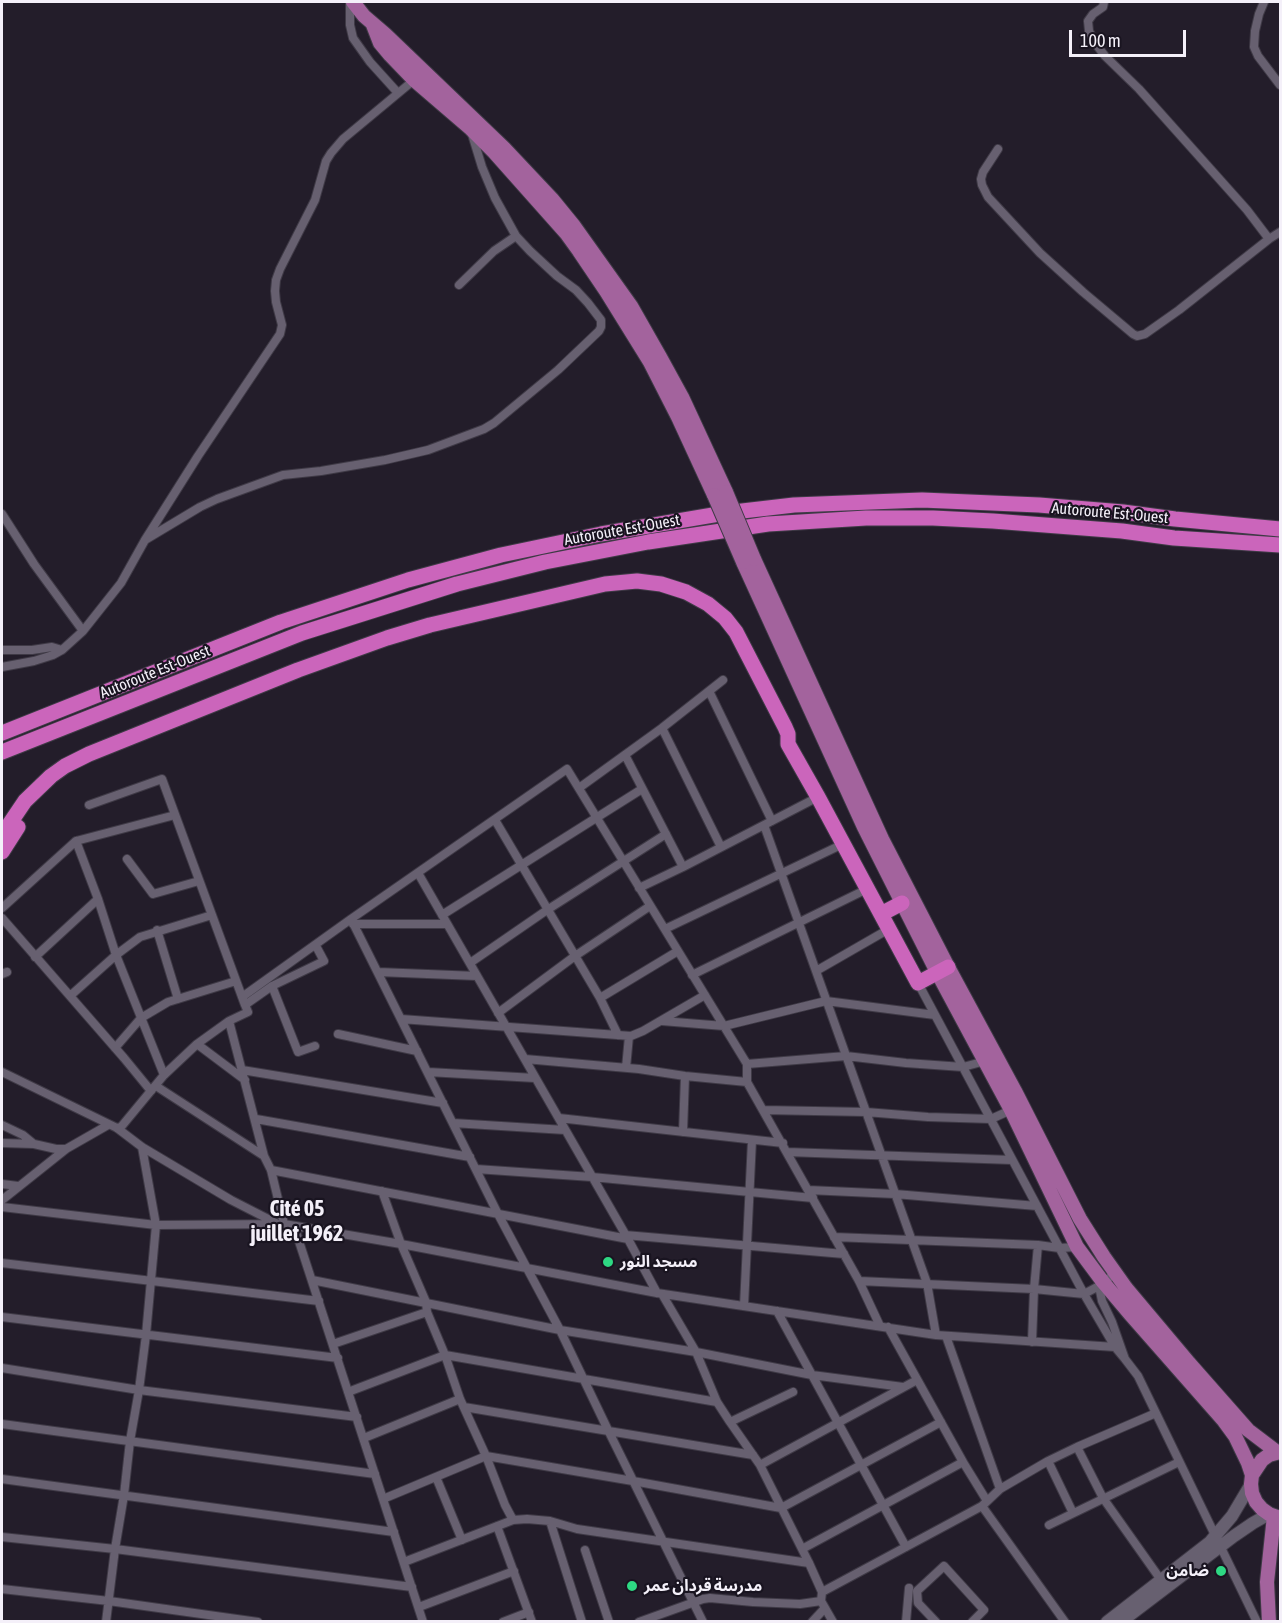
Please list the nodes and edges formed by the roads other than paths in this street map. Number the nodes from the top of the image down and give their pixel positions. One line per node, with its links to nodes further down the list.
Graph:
1 (352, 2): 4 (main road); 7 (street)
2 (1104, 2): 12 (street)
3 (1264, 2): 6 (street)
4 (372, 23): 5 (main road); 14 (main road)
5 (414, 80): 7 (street); 8 (main road)
6 (1281, 85)
7 (399, 93): 17 (street)
8 (471, 129): 11 (street); 14 (main road)
9 (998, 149): 12 (street)
10 (1281, 232): 12 (street)
11 (516, 236): 13 (street); 17 (street)
12 (1269, 239)
13 (459, 285)
14 (720, 493): 19 (main road, bridge)
15 (2, 514): 20 (street)
16 (1281, 529): 27 (highway, Autoroute Est-Ouest)
17 (145, 540): 20 (street)
18 (1281, 545): 29 (highway, Autoroute Est-Ouest)
19 (748, 560): 55 (main road); 75 (main road)
20 (83, 632): 22 (street)
21 (2, 650): 22 (street)
22 (63, 650): 23 (street)
23 (2, 666)
24 (723, 680): 25 (street)
25 (709, 691): 26 (street); 38 (street)
26 (662, 728): 30 (street); 43 (street)
27 (2, 733)
28 (792, 750): 33 (highway); 40 (highway); 44 (highway)
29 (2, 752)
30 (625, 755): 31 (street); 32 (street)
31 (579, 788): 36 (street); 37 (street)
32 (642, 789): 36 (street); 39 (street)
33 (818, 797): 38 (street); 42 (highway)
34 (89, 805): 35 (street)
35 (175, 815): 41 (street); 51 (street)
36 (596, 817): 46 (street); 47 (street)
37 (495, 820): 47 (street); 49 (street)
38 (768, 823): 43 (street); 50 (street)
39 (666, 834): 46 (street); 48 (street)
40 (2, 835)
41 (76, 841): 54 (street); 57 (street)
42 (843, 844): 50 (street); 53 (highway)
43 (721, 847): 48 (street)
44 (2, 852)
45 (126, 859): 51 (street)
46 (623, 861): 52 (street); 58 (street)
47 (521, 864): 58 (street); 61 (street)
48 (683, 867): 52 (street)
49 (418, 873): 61 (street); 63 (street)
50 (782, 874): 65 (street); 67 (street)
51 (199, 881): 60 (street)
52 (639, 888): 56 (street)
53 (867, 889): 59 (highway); 65 (street)
54 (98, 899): 71 (street); 73 (street)
55 (902, 903): 59 (highway); 75 (main road)
56 (650, 906): 67 (street); 72 (street)
57 (2, 908)
58 (547, 910): 72 (street); 74 (street)
59 (881, 914): 66 (highway)
60 (212, 915): 68 (street); 80 (street)
61 (442, 915): 64 (street)
62 (2, 918): 73 (street)
63 (352, 921): 64 (street); 69 (street); 77 (street)
64 (447, 924): 74 (street)
65 (799, 924): 76 (street); 78 (street)
66 (889, 928): 76 (street); 81 (highway)
67 (665, 929): 70 (street)
68 (158, 930): 71 (street); 86 (street)
69 (316, 946): 82 (street); 87 (street)
70 (678, 951): 78 (street); 85 (street)
71 (116, 955): 84 (street); 91 (street)
72 (575, 956): 85 (street); 89 (street)
73 (35, 957): 84 (street)
74 (470, 963): 79 (street)
75 (943, 969): 81 (highway); 106 (main road)
76 (816, 971): 88 (street)
77 (378, 972): 79 (street); 92 (street)
78 (693, 975): 83 (street)
79 (477, 976): 89 (street)
80 (236, 981): 86 (street); 87 (street)
81 (918, 983): 90 (street)
82 (272, 986): 87 (street); 101 (street)
83 (705, 995): 94 (street); 95 (street)
84 (70, 996): 102 (street)
85 (600, 998): 98 (street)
86 (178, 999): 91 (street)
87 (244, 1001): 93 (street)
88 (826, 1001): 90 (street); 95 (street); 104 (street)
89 (498, 1013): 96 (street)
90 (935, 1015): 108 (street)
91 (141, 1018): 102 (street); 113 (street)
92 (401, 1019): 96 (street); 103 (street)
93 (229, 1021): 100 (street); 110 (street)
94 (661, 1021): 95 (street); 99 (street)
95 (724, 1026): 107 (street)
96 (506, 1027): 98 (street); 105 (street)
97 (338, 1034): 103 (street)
98 (618, 1035): 99 (street)
99 (629, 1036): 109 (street)
100 (197, 1044): 113 (street); 116 (street)
101 (315, 1046)
102 (115, 1048): 118 (street)
103 (417, 1051): 112 (street)
104 (846, 1056): 107 (street); 108 (street); 122 (street)
105 (525, 1059): 109 (street); 115 (street)
106 (992, 1060): 108 (street); 121 (main road); 129 (main road)
107 (747, 1064): 117 (street)
108 (963, 1067): 125 (street)
109 (626, 1068): 114 (street)
110 (242, 1070): 116 (street); 119 (street)
111 (2, 1072): 128 (street)
112 (428, 1072): 115 (street); 119 (street)
113 (164, 1076): 118 (street)
114 (685, 1076): 117 (street); 132 (street)
115 (536, 1078): 123 (street)
116 (244, 1080): 124 (street)
117 (747, 1082): 120 (street)
118 (154, 1088): 130 (street); 139 (street)
119 (443, 1103): 126 (street)
120 (763, 1110): 122 (street); 137 (street)
121 (1011, 1110): 125 (street); 129 (main road)
122 (866, 1112): 125 (street); 140 (street)
123 (559, 1118): 131 (street); 132 (street)
124 (256, 1119): 139 (street); 141 (street)
125 (991, 1119): 142 (street)
126 (453, 1123): 131 (street); 141 (street)
127 (2, 1125): 135 (street)
128 (108, 1125): 130 (street); 138 (street)
129 (1026, 1127): 165 (main road); 170 (main road)
130 (117, 1128): 136 (street)
131 (565, 1130): 145 (street)
132 (683, 1132): 133 (street)
133 (753, 1140): 137 (street); 149 (street)
134 (2, 1143): 135 (street)
135 (34, 1144): 138 (street)
136 (142, 1147): 156 (street); 157 (street)
137 (785, 1148): 140 (street); 150 (street)
138 (66, 1149): 147 (street)
139 (264, 1156): 144 (street)
140 (882, 1156): 142 (street); 151 (street)
141 (470, 1157): 143 (street)
142 (1012, 1160): 153 (street)
143 (476, 1169): 145 (street); 155 (street)
144 (271, 1170): 148 (street); 156 (street)
145 (592, 1177): 149 (street); 159 (street)
146 (2, 1184): 147 (street)
147 (18, 1186): 152 (street)
148 (381, 1191): 155 (street); 162 (street)
149 (749, 1192): 150 (street); 164 (street)
150 (811, 1194): 151 (street); 160 (street)
151 (895, 1194): 153 (street); 161 (street)
152 (2, 1200)
153 (1037, 1206): 166 (street)
154 (2, 1208): 157 (street)
155 (498, 1214): 159 (street); 169 (street)
156 (280, 1224): 157 (street); 158 (street)
157 (156, 1225): 172 (street)
158 (294, 1226): 162 (street); 171 (street)
159 (626, 1237): 164 (street); 177 (street)
160 (834, 1237): 161 (street); 167 (street)
161 (912, 1239): 163 (street); 174 (street)
162 (401, 1244): 169 (street); 181 (street)
163 (1038, 1245): 166 (street); 176 (street)
164 (746, 1246): 167 (street); 180 (street)
165 (1077, 1247): 166 (street); 175 (main road)
166 (1059, 1248): 178 (street)
167 (844, 1254): 173 (street)
168 (2, 1263): 172 (street)
169 (526, 1269): 177 (street); 185 (street)
170 (1115, 1273): 175 (street); 216 (main road)
171 (312, 1280): 179 (street); 181 (street)
172 (150, 1281): 179 (street); 186 (street)
173 (859, 1281): 174 (street); 184 (street)
174 (927, 1283): 176 (street); 187 (street)
175 (1101, 1284): 178 (street); 195 (street); 227 (main road)
176 (1034, 1289): 178 (street); 189 (street)
177 (660, 1293): 180 (street); 192 (street)
178 (1084, 1294): 191 (street)
179 (319, 1301): 190 (street)
180 (744, 1306): 182 (street)
181 (427, 1307): 185 (street); 190 (street); 193 (street)
182 (777, 1311): 184 (street); 197 (street)
183 (2, 1317): 186 (street)
184 (884, 1327): 187 (street); 199 (street)
185 (560, 1330): 192 (street); 198 (street)
186 (147, 1335): 194 (street); 201 (street)
187 (936, 1335): 188 (street)
188 (946, 1336): 189 (street); 229 (street)
189 (1032, 1342): 191 (street)
190 (333, 1344): 194 (street)
191 (1114, 1347): 195 (street)
192 (696, 1352): 197 (street); 204 (street)
193 (445, 1355): 198 (street); 202 (street); 205 (street)
194 (338, 1358): 202 (street)
195 (1125, 1359): 206 (street)
196 (2, 1368): 201 (street)
197 (812, 1375): 200 (street); 209 (street)
198 (583, 1378): 204 (street); 212 (street)
199 (917, 1380): 200 (street); 210 (street)
200 (903, 1387): 209 (street)
201 (139, 1390): 207 (street); 214 (street)
202 (348, 1392): 207 (street)
203 (793, 1392): 208 (street)
204 (717, 1402): 208 (street)
205 (462, 1403): 212 (street); 213 (street); 218 (street)
206 (1156, 1413): 215 (street); 221 (street)
207 (357, 1417): 213 (street)
208 (730, 1422): 217 (street)
209 (838, 1422): 222 (street); 223 (street)
210 (940, 1422): 220 (street); 223 (street)
211 (2, 1424): 214 (street)
212 (608, 1430): 217 (street); 228 (street)
213 (364, 1438): 224 (street)
214 (130, 1441): 224 (street); 230 (street)
215 (1077, 1447): 219 (street); 231 (street)
216 (1279, 1452): 227 (main road)
217 (753, 1455): 222 (street)
218 (486, 1456): 225 (street); 228 (street); 238 (street)
219 (1048, 1461): 229 (street); 236 (street)
220 (963, 1462): 233 (street); 234 (street)
221 (1179, 1462): 231 (street); 246 (street)
222 (760, 1465): 235 (street)
223 (861, 1465): 234 (street); 235 (street)
224 (375, 1474): 232 (street)
225 (436, 1477): 232 (street); 244 (street)
226 (2, 1479): 230 (street)
227 (1252, 1479): 237 (main road); 246 (main road)
228 (633, 1481): 235 (street); 245 (street)
229 (1000, 1489): 233 (street)
230 (124, 1495): 242 (street); 248 (street)
231 (1103, 1498): 236 (street); 254 (street)
232 (383, 1499): 242 (street)
233 (984, 1503): 247 (street); 277 (street)
234 (883, 1505): 247 (street); 249 (street)
235 (781, 1508): 249 (street)
236 (1072, 1513): 240 (street)
237 (1275, 1516): 246 (main road); 281 (main road)
238 (513, 1520): 239 (street); 241 (street)
239 (550, 1521): 245 (street); 268 (street)
240 (1049, 1525)
241 (497, 1526): 244 (street); 253 (street)
242 (394, 1532): 251 (street)
243 (2, 1537): 248 (street)
244 (462, 1540): 251 (street)
245 (662, 1540): 252 (street); 260 (street)
246 (1218, 1541): 254 (main road); 279 (main road); 280 (street)
247 (906, 1547): 259 (street)
248 (115, 1549): 255 (street); 258 (street)
249 (802, 1549): 252 (street)
250 (585, 1550): 269 (street)
251 (404, 1562): 255 (street)
252 (809, 1563): 259 (street)
253 (514, 1571): 261 (street); 262 (street)
254 (1161, 1580): 278 (main road)
255 (412, 1587): 261 (street)
256 (909, 1587): 274 (street)
257 (2, 1589): 258 (street)
258 (109, 1601): 263 (street); 264 (street)
259 (823, 1601): 260 (street); 272 (street); 273 (street)
260 (694, 1603): 270 (street); 271 (street)
261 (419, 1607): 265 (street)
262 (529, 1612): 266 (street); 267 (street)
263 (106, 1622)
264 (258, 1622)
265 (423, 1622)
266 (502, 1622)
267 (532, 1622)
268 (582, 1622)
269 (609, 1622)
270 (639, 1622)
271 (703, 1622)
272 (812, 1622)
273 (833, 1622)
274 (906, 1622)
275 (936, 1622): 276 (street)
276 (972, 1622)
277 (1065, 1622)
278 (1107, 1622)
279 (1121, 1622)
280 (1257, 1622)
281 (1269, 1622)

